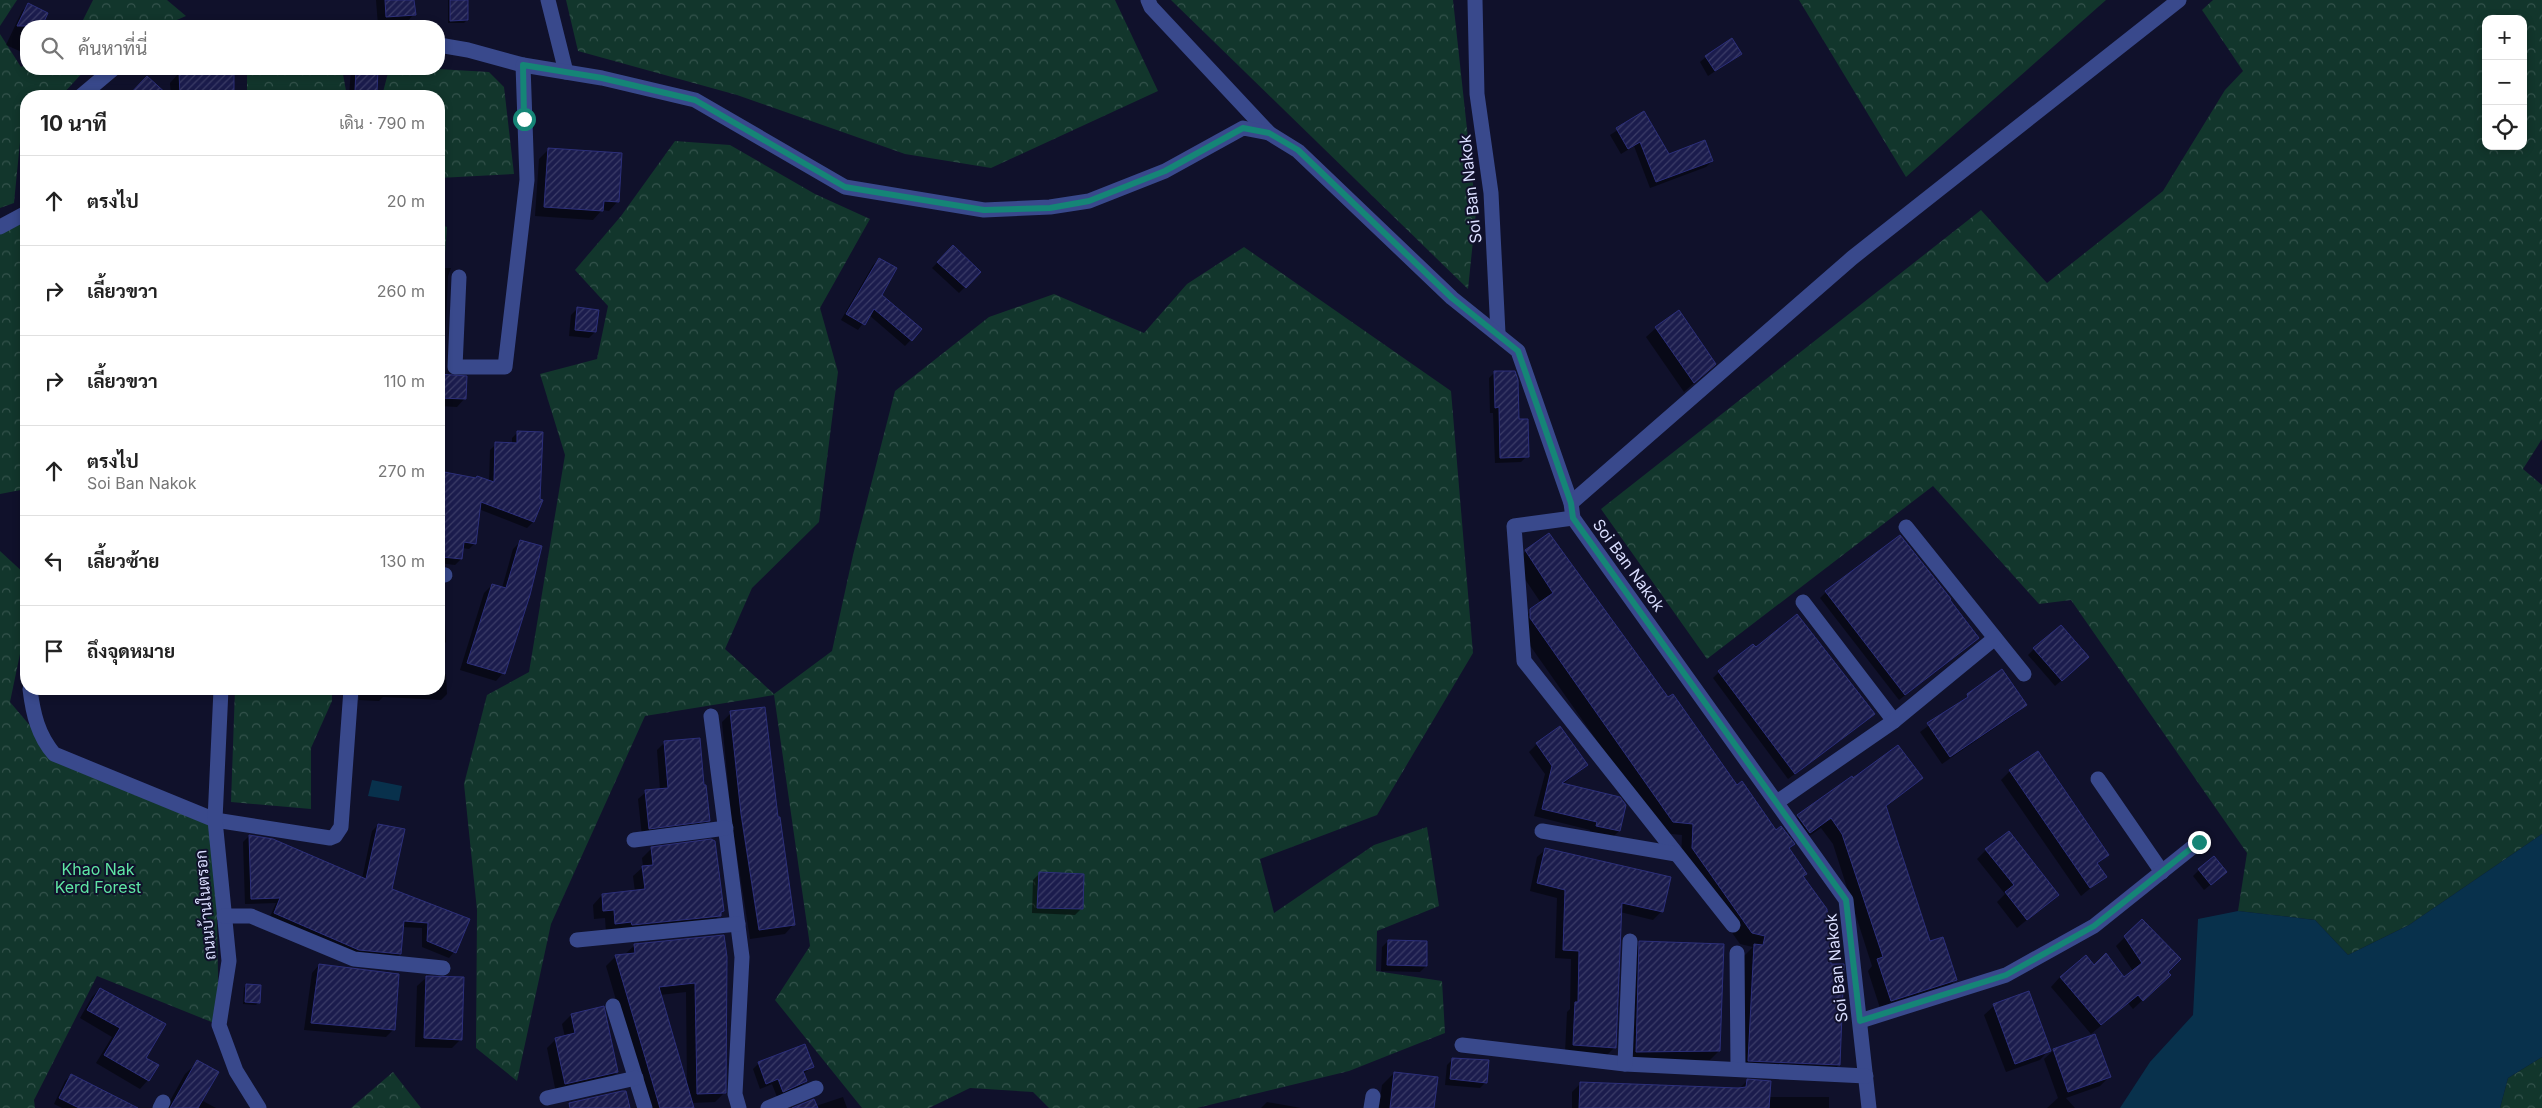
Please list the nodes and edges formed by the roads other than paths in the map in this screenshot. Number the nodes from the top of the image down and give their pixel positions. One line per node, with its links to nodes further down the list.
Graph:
1 (548, 0): 7 (street)
2 (1148, 0): 10 (street)
3 (1475, 0): 14 (street, Soi Ban Nakok)
4 (2179, 0): 15 (street)
5 (445, 46): 6 (street)
6 (523, 65): 7 (street); 13 (street)
7 (566, 72): 10 (street)
8 (106, 75): 9 (street)
9 (88, 90)
10 (1269, 133): 14 (street)
11 (20, 216): 12 (street)
12 (0, 227)
13 (459, 277)
14 (1498, 333): 15 (street, Soi Ban Nakok)
15 (1572, 510): 26 (street, Soi Ban Nakok); 32 (street)
16 (1906, 527): 18 (street)
17 (1803, 602): 24 (street)
18 (1995, 638): 19 (street); 24 (street)
19 (2024, 674)
20 (31, 695): 27 (street)
21 (221, 695): 27 (street, ถนนบ้านในตรอก)
22 (351, 695): 27 (street)
23 (711, 716): 28 (street)
24 (1894, 721): 26 (street)
25 (2098, 779): 33 (street)
26 (1777, 802): 42 (street, Soi Ban Nakok)
27 (215, 820): 34 (street, ถนนบ้านในตรอก)
28 (726, 828): 30 (street); 35 (street)
29 (1542, 831): 32 (street)
30 (634, 840)
31 (2199, 842): 33 (street)
32 (1676, 854): 36 (street)
33 (2162, 872): 42 (street)
34 (224, 916): 40 (street); 50 (street, ถนนบ้านในตรอก)
35 (738, 924): 37 (street); 52 (street)
36 (1733, 925)
37 (577, 940)
38 (1630, 941): 44 (street)
39 (1737, 953): 45 (street)
40 (443, 968)
41 (613, 1006): 47 (street)
42 (1860, 1021): 46 (street, Soi Ban Nakok)
43 (1462, 1045): 44 (street)
44 (1625, 1064): 45 (street)
45 (1738, 1069): 46 (street)
46 (1866, 1076): 54 (street, Soi Ban Nakok)
47 (636, 1078): 49 (street); 51 (street)
48 (816, 1088): 53 (street)
49 (547, 1098)
50 (259, 1108)
51 (645, 1108)
52 (738, 1108)
53 (768, 1108)
54 (1869, 1108)

